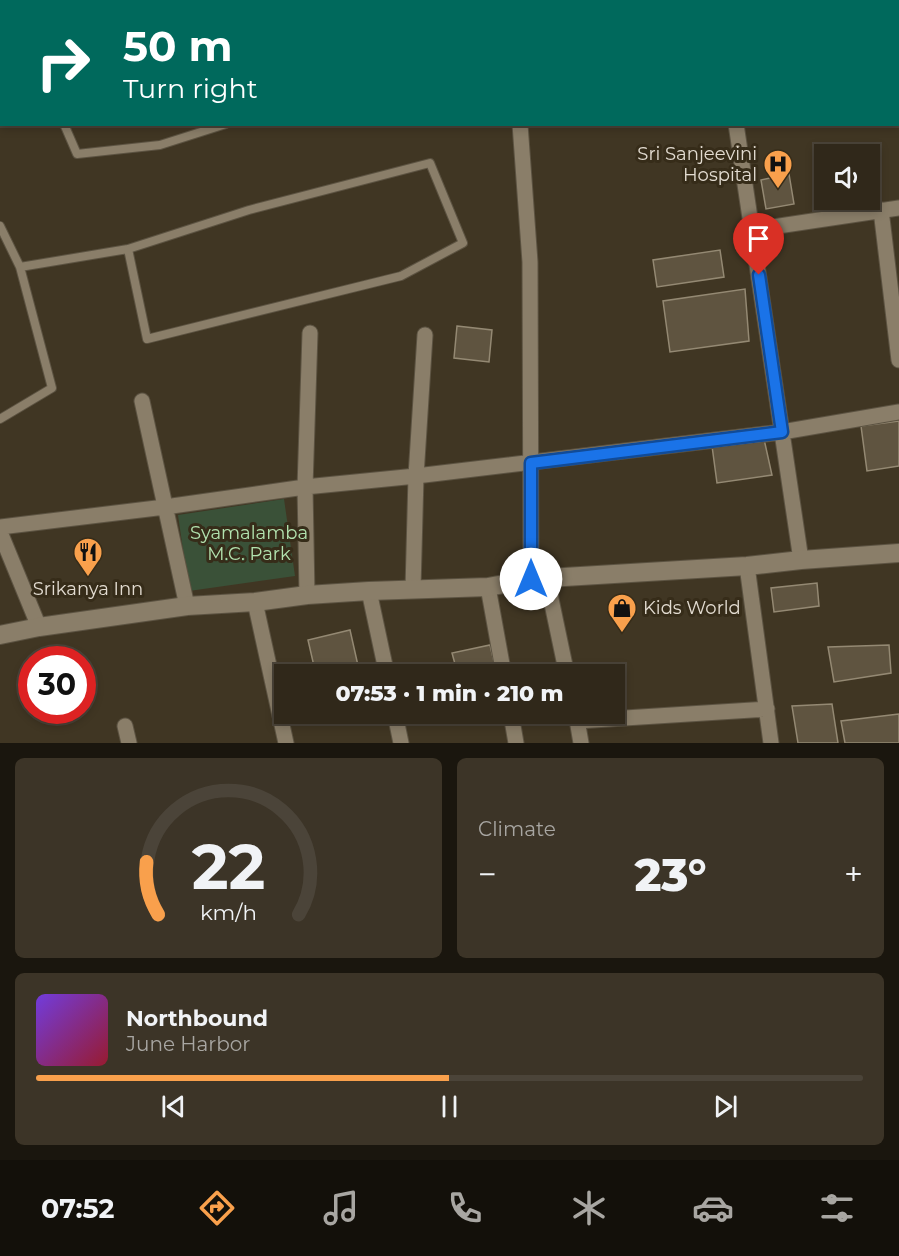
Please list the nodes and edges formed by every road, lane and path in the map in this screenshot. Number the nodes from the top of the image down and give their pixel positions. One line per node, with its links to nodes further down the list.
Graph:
1 (65, 126): 2 (lane)
2 (220, 126)
3 (520, 126): 18 (street)
4 (736, 126): 8 (street)
5 (899, 208): 6 (street)
6 (881, 210): 8 (street); 13 (street)
7 (0, 226): 10 (lane)
8 (752, 230): 17 (street)
9 (128, 249): 9 (lane); 10 (lane)
10 (20, 267): 16 (lane)
11 (310, 333): 20 (street)
12 (425, 335): 19 (street)
13 (899, 360)
14 (142, 400): 21 (street)
15 (899, 412): 17 (street)
16 (0, 419)
17 (782, 432): 18 (street); 25 (street)
18 (531, 463): 19 (street); 27 (street)
19 (416, 476): 20 (street); 29 (street)
20 (305, 487): 21 (street); 31 (street)
21 (165, 507): 22 (street); 33 (street)
22 (0, 527)
23 (0, 532): 34 (street)
24 (899, 553): 25 (street)
25 (801, 560): 26 (street)
26 (747, 567): 27 (street); 39 (street)
27 (540, 578): 28 (street); 38 (street)
28 (488, 587): 29 (street); 37 (street)
29 (413, 589): 30 (street)
30 (369, 591): 31 (street); 36 (street)
31 (307, 595): 32 (street)
32 (255, 602): 33 (street); 46 (street)
33 (187, 606): 34 (street)
34 (39, 627): 35 (street)
35 (0, 635)
36 (385, 664)
37 (502, 664)
38 (565, 664)
39 (767, 709): 40 (street); 50 (street)
40 (625, 715)
41 (397, 724): 47 (street)
42 (513, 724): 48 (street)
43 (577, 724): 49 (street)
44 (124, 726): 45 (street)
45 (129, 743)
46 (286, 743)
47 (400, 743)
48 (516, 743)
49 (581, 743)
50 (771, 743)

